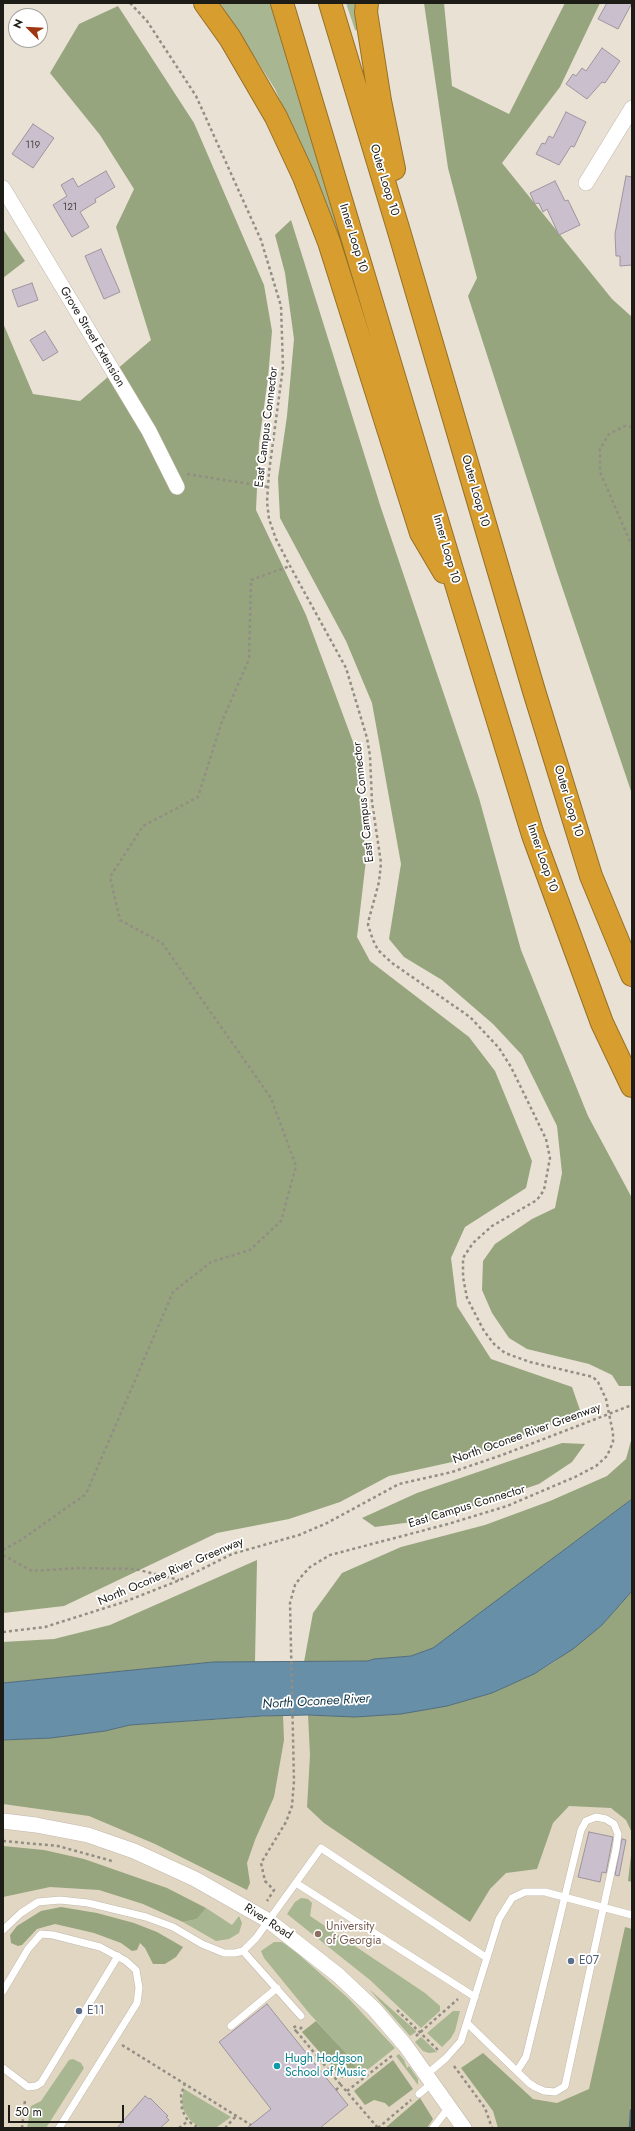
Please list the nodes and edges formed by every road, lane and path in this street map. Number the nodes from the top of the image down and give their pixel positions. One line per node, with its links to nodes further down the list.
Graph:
1 (130, 3): 13 (path, East Campus Connector)
2 (205, 3): 16 (highway)
3 (282, 3): 16 (highway, Inner Loop 10)
4 (330, 3): 9 (highway, Outer Loop 10)
5 (367, 3): 9 (highway)
6 (632, 108): 7 (street)
7 (586, 183)
8 (3, 188): 11 (street, Grove Street Extension)
9 (398, 228): 17 (highway, Outer Loop 10)
10 (632, 427): 14 (path)
11 (169, 471): 12 (street, Grove Street Extension); 13 (path)
12 (177, 487)
13 (268, 487): 15 (path, East Campus Connector)
14 (632, 546)
15 (290, 566): 20 (path, East Campus Connector); 21 (path)
16 (461, 600): 18 (highway, Inner Loop 10)
17 (632, 975)
18 (632, 1086)
19 (632, 1405): 20 (path, North Oconee River Greenway)
20 (610, 1413): 23 (path, North Oconee River Greenway); 30 (path, East Campus Connector)
21 (3, 1550)
22 (3, 1555): 23 (path)
23 (180, 1580): 24 (path, North Oconee River Greenway)
24 (3, 1632)
25 (3, 1821): 33 (street, River Road)
26 (3, 1841): 27 (path)
27 (119, 1863)
28 (296, 1883): 33 (lane); 37 (lane); 40 (lane)
29 (564, 1897): 31 (lane); 31 (lane); 37 (lane); 53 (lane)
30 (267, 1901)
31 (603, 1907): 32 (lane); 53 (lane)
32 (632, 1915)
33 (269, 1921): 35 (lane); 54 (street, River Road)
34 (3, 1930): 35 (lane)
35 (243, 1950): 38 (lane)
36 (118, 1956): 39 (lane); 52 (lane); 66 (lane)
37 (487, 1958): 40 (lane)
38 (277, 1988): 42 (lane); 45 (lane)
39 (3, 1991)
40 (475, 1997): 43 (lane)
41 (458, 1999): 48 (path)
42 (301, 2016)
43 (467, 2023): 53 (lane); 54 (lane)
44 (306, 2024): 47 (path)
45 (231, 2026)
46 (293, 2028): 47 (path)
47 (297, 2032): 56 (path)
48 (411, 2040)
49 (120, 2044): 55 (path)
50 (392, 2056): 58 (path)
51 (452, 2065): 73 (path)
52 (3, 2068)
53 (517, 2071)
54 (429, 2079): 59 (lane); 61 (street, River Road)
55 (185, 2083): 62 (path); 63 (path)
56 (341, 2085): 57 (path); 58 (path)
57 (336, 2090)
58 (347, 2091): 70 (path)
59 (419, 2094): 70 (path)
60 (25, 2100): 65 (path)
61 (450, 2106): 71 (lane); 72 (street, River Road)
62 (237, 2115): 64 (path); 69 (path)
63 (188, 2121): 67 (path); 68 (path)
64 (251, 2125)
65 (22, 2128)
66 (59, 2128)
67 (179, 2128)
68 (199, 2128)
69 (225, 2128)
70 (378, 2128)
71 (433, 2128)
72 (464, 2128)
73 (492, 2128)

